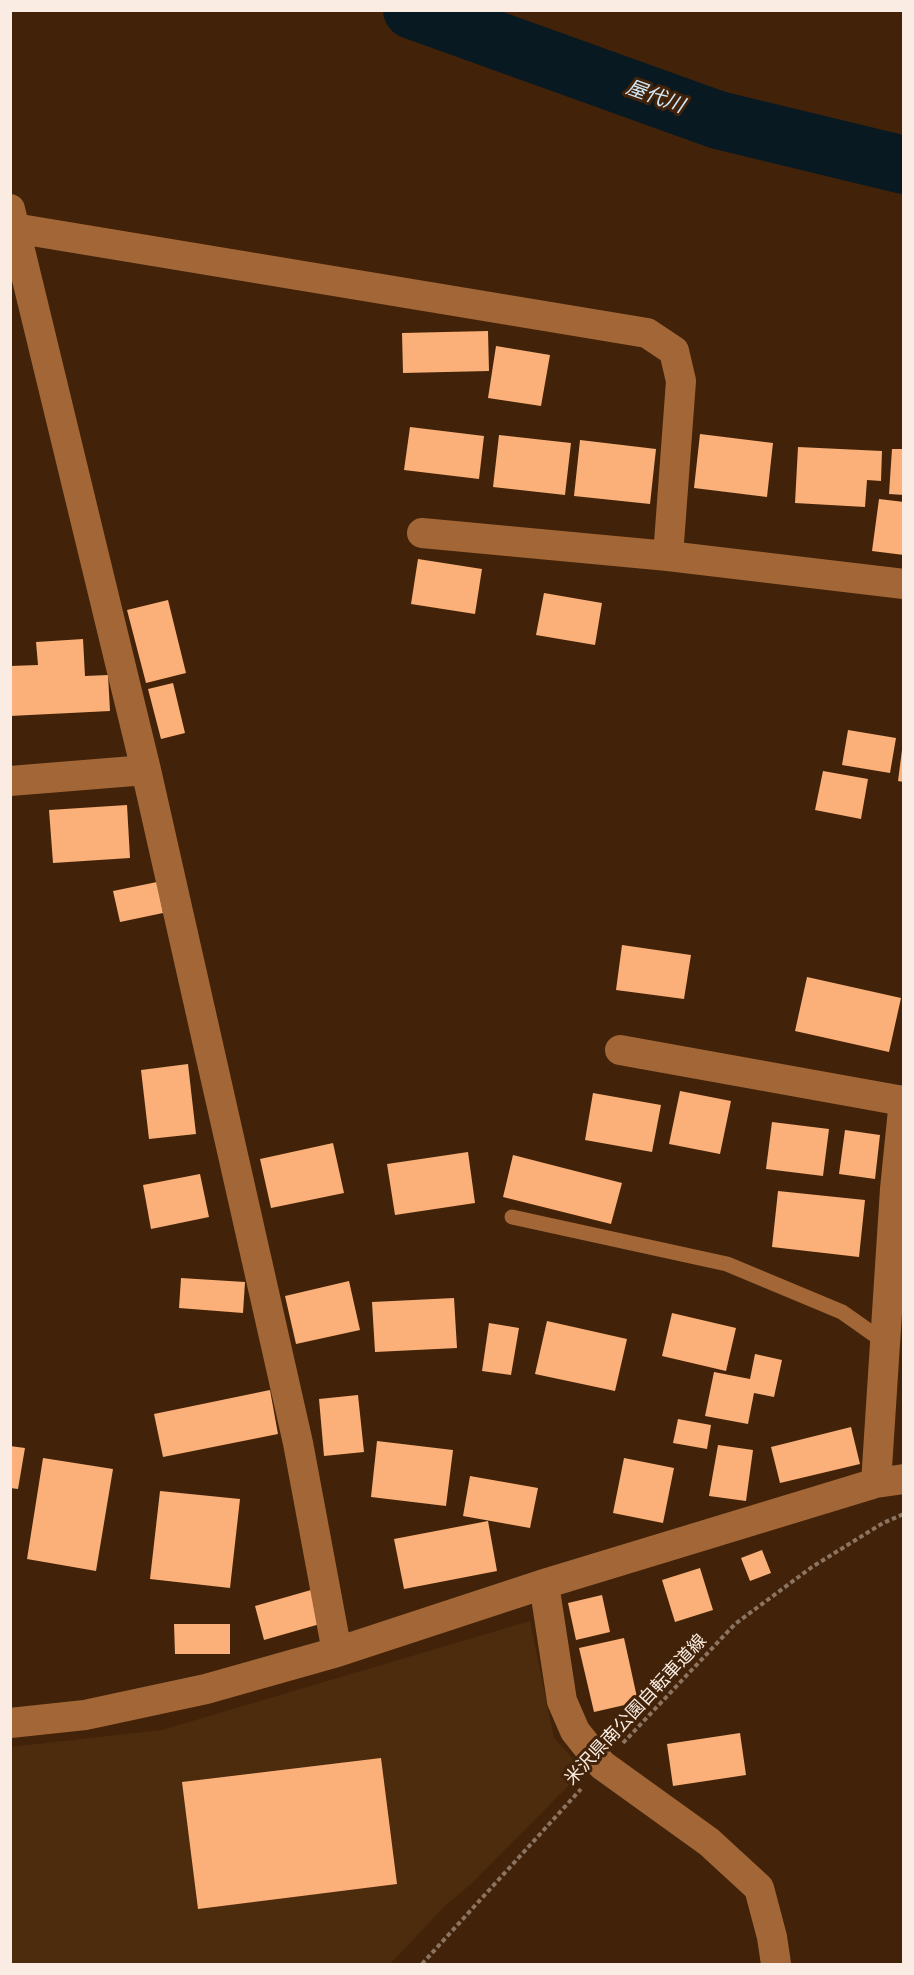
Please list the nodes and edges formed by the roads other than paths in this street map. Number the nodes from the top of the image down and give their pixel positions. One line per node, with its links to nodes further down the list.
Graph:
1 (12, 218): 3 (street); 5 (street)
2 (422, 533): 3 (street)
3 (668, 556): 4 (street)
4 (903, 584)
5 (146, 770): 6 (street); 13 (street)
6 (10, 782)
7 (620, 1050): 8 (street)
8 (903, 1100): 10 (street)
9 (512, 1217): 10 (lane)
10 (886, 1344): 11 (street)
11 (890, 1481): 12 (street)
12 (544, 1584): 13 (street); 15 (street)
13 (337, 1652): 14 (street)
14 (10, 1723)
15 (776, 1965)

